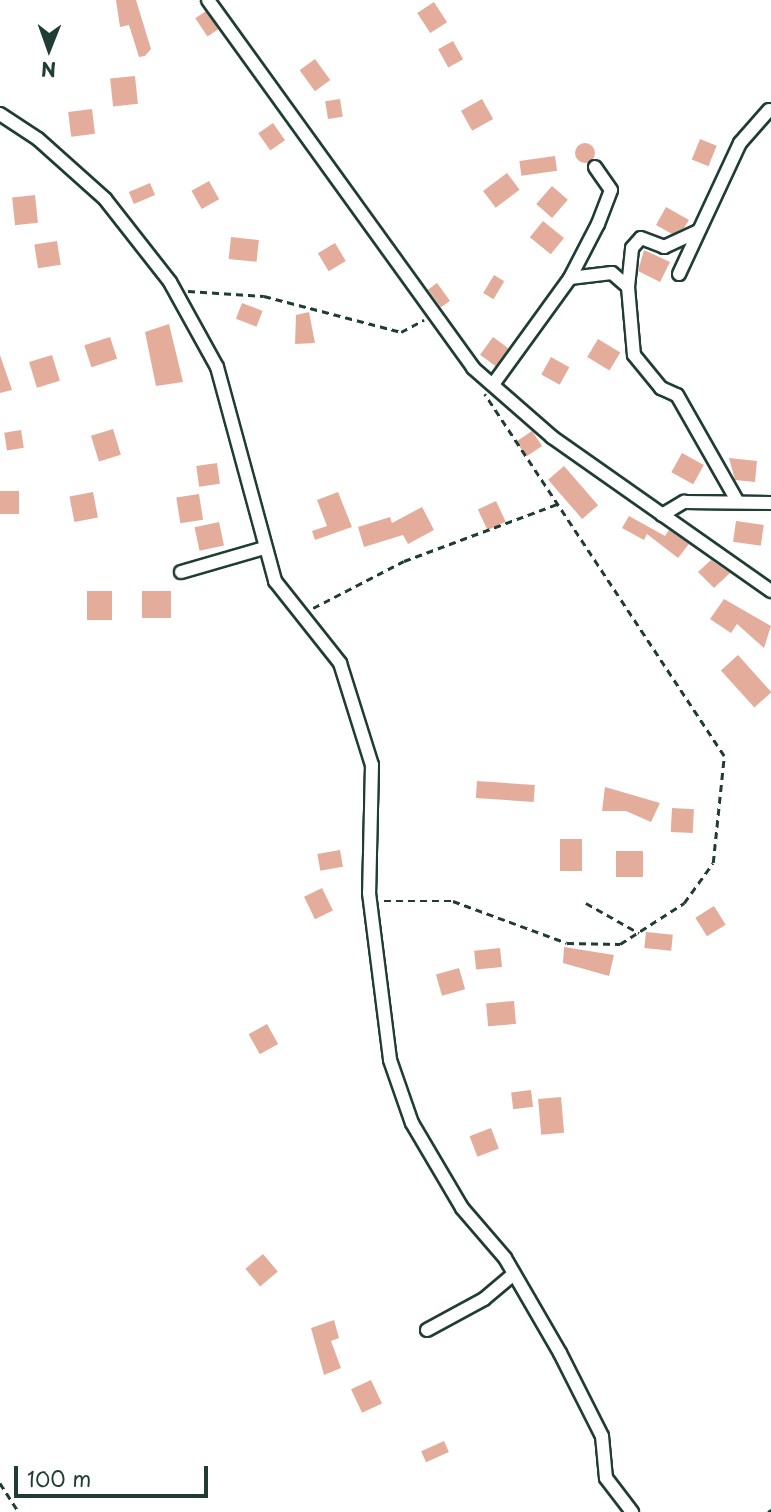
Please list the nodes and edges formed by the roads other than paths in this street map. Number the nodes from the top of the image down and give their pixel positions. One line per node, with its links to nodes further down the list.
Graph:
1 (208, 0): 9 (street)
2 (769, 110): 5 (street)
3 (0, 114): 13 (street)
4 (595, 167): 7 (street)
5 (699, 231): 6 (street); 8 (street)
6 (679, 274)
7 (570, 278): 8 (street); 9 (street)
8 (628, 287): 10 (street)
9 (495, 383): 12 (street)
10 (736, 499): 11 (street); 12 (street)
11 (771, 503)
12 (662, 515): 15 (street)
13 (264, 548): 14 (street); 16 (street)
14 (181, 572)
15 (771, 591)
16 (514, 1275): 17 (street); 18 (street)
17 (427, 1330)
18 (632, 1512)

